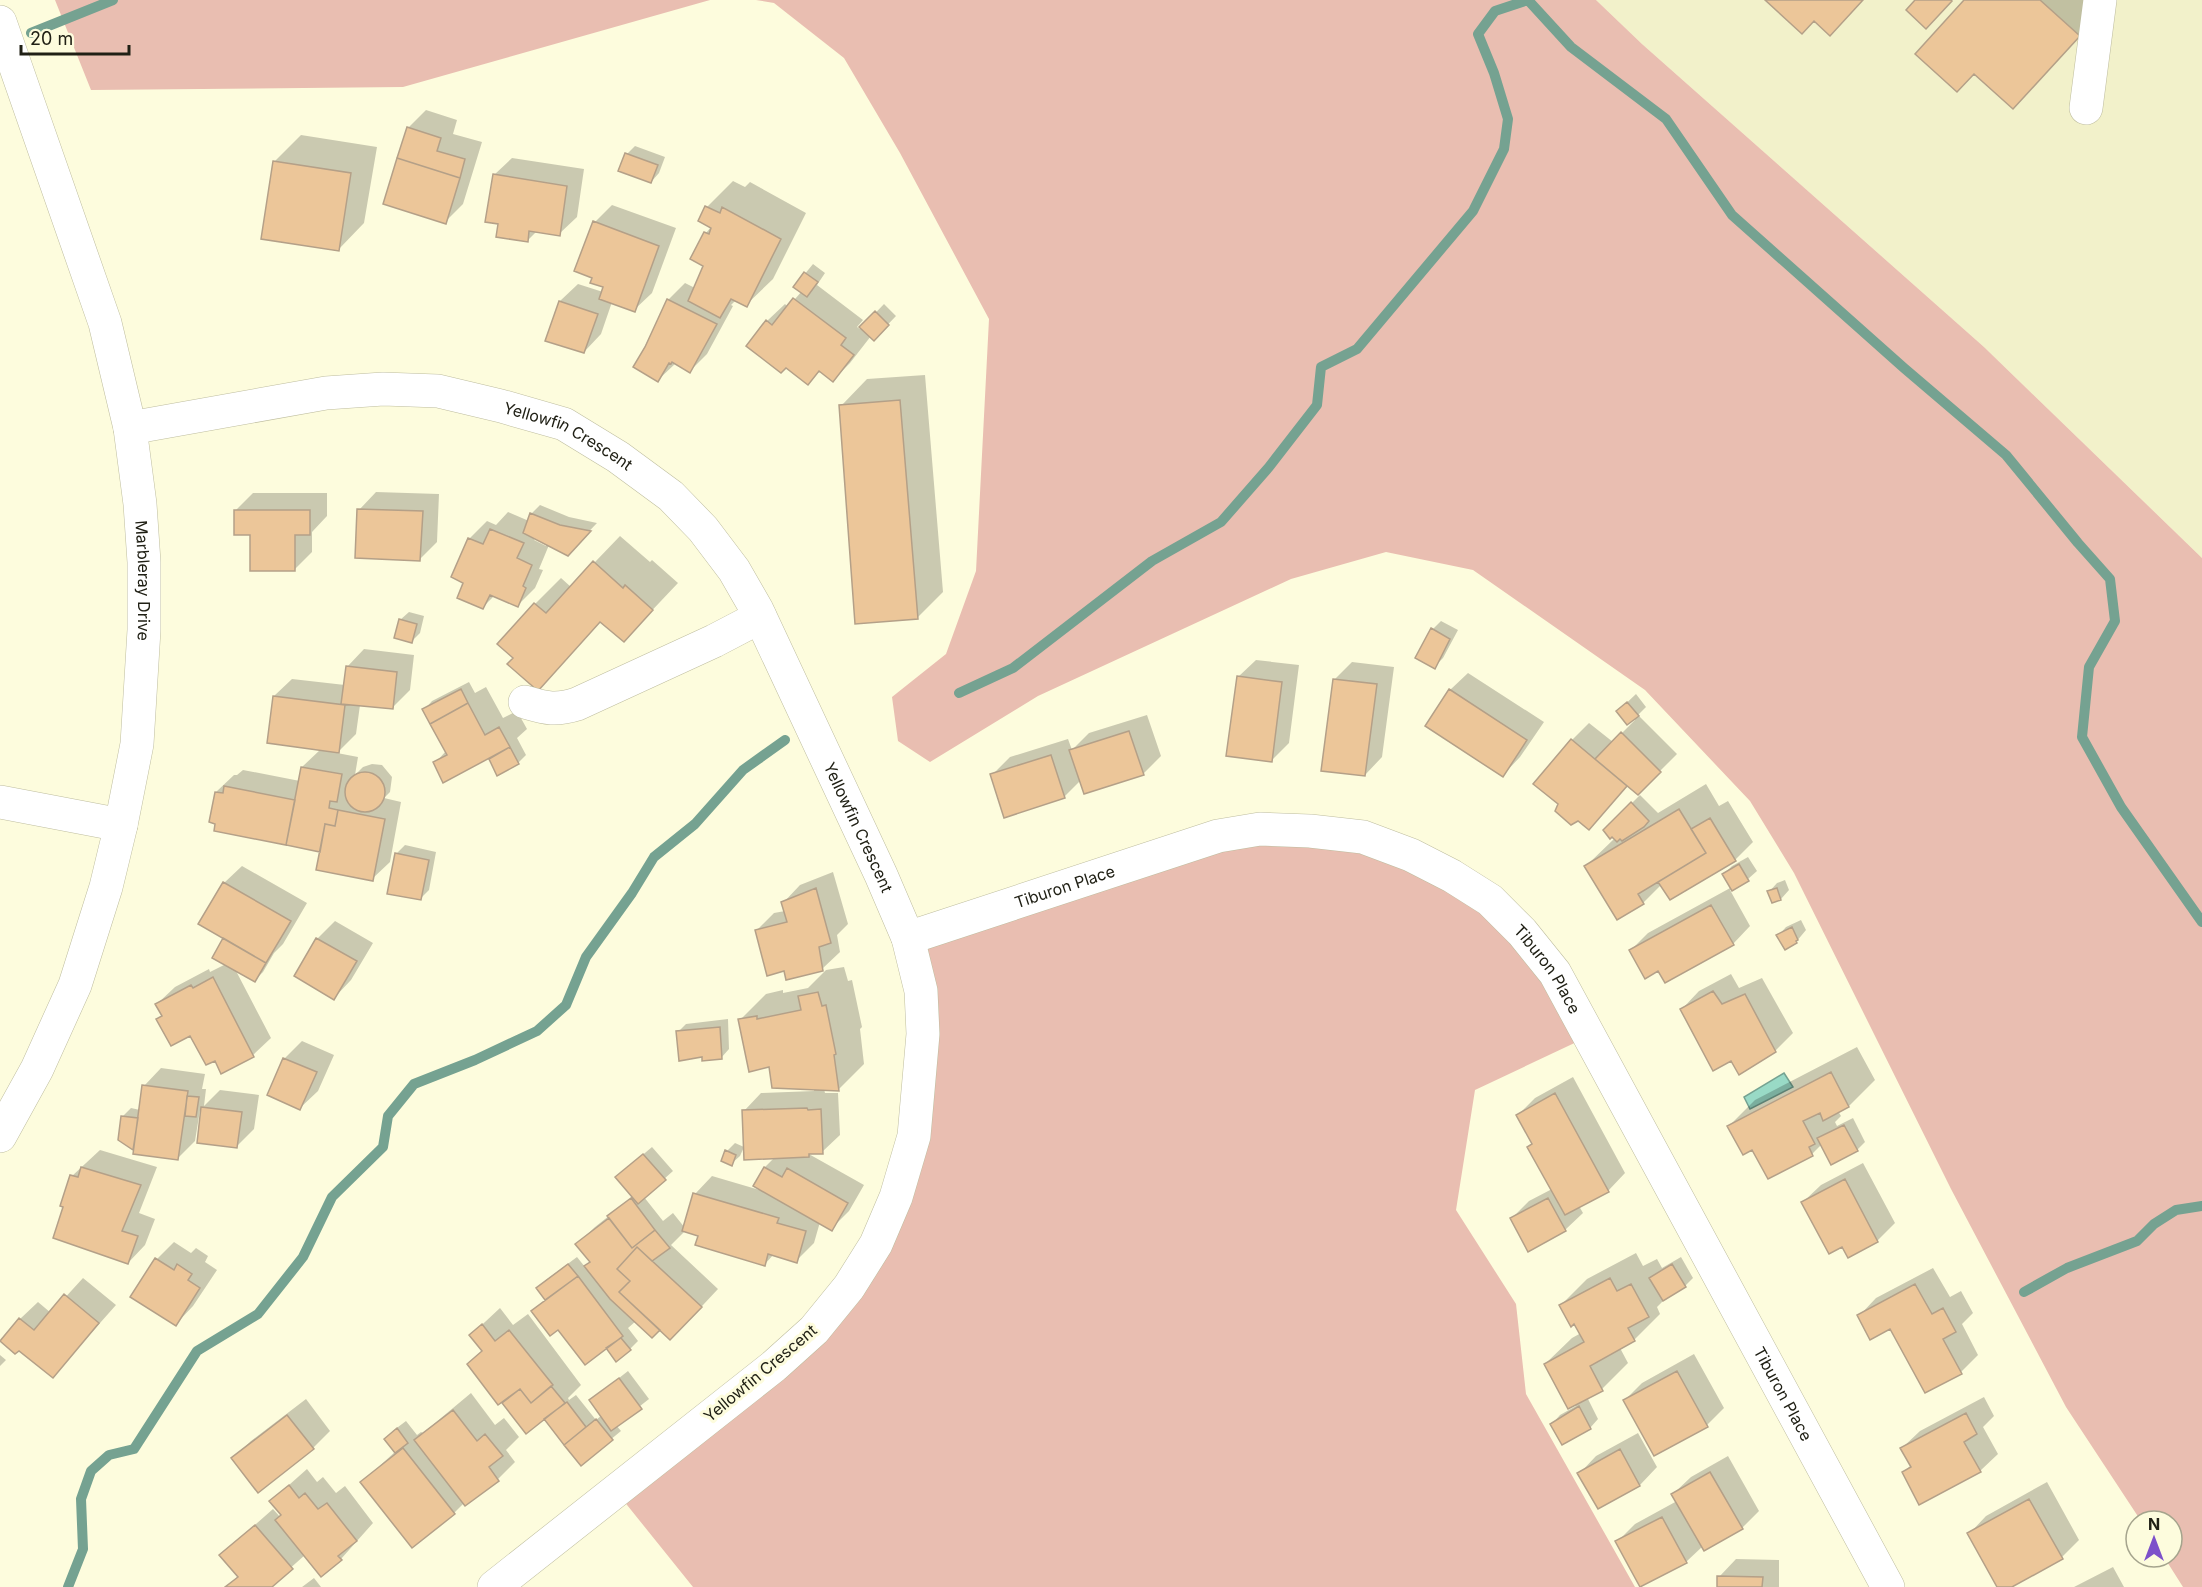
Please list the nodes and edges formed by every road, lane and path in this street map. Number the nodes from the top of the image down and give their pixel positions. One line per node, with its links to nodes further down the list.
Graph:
1 (2100, 0): 3 (street)
2 (0, 22): 4 (street, Marbleray Drive)
3 (2086, 108)
4 (130, 428): 5 (street, Yellowfin Crescent); 8 (street, Marbleray Drive)
5 (760, 617): 6 (street); 9 (street, Yellowfin Crescent)
6 (525, 702)
7 (0, 802): 8 (street)
8 (121, 825): 10 (street, Marbleray Drive)
9 (908, 938): 11 (street, Yellowfin Crescent); 12 (street, Tiburon Place)
10 (0, 1136)
11 (494, 1587)
12 (1888, 1587)

